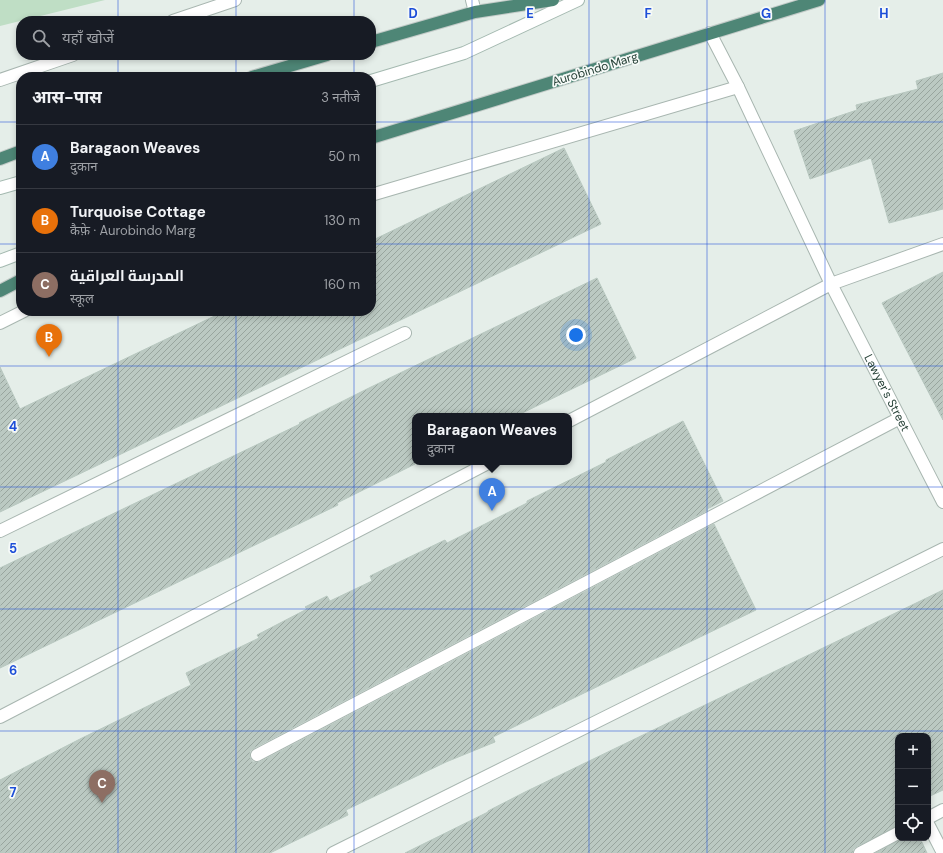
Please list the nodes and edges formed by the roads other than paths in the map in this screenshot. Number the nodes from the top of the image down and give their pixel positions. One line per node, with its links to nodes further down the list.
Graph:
1 (235, 0): 6 (street)
2 (553, 0): 5 (highway)
3 (578, 0): 14 (street)
4 (819, 0): 7 (highway, Aurobindo Marg)
5 (474, 6): 8 (highway)
6 (188, 16)
7 (710, 33): 16 (street, Lawyer's Street); 17 (highway, Aurobindo Marg)
8 (376, 40)
9 (58, 60): 11 (street)
10 (311, 60): 12 (highway)
11 (23, 72)
12 (269, 72)
13 (16, 75): 15 (street)
14 (376, 79)
15 (0, 80)
16 (738, 87): 22 (street); 27 (street, Lawyer's Street)
17 (376, 136)
18 (16, 153): 19 (highway)
19 (0, 159)
20 (16, 183): 21 (street)
21 (0, 188)
22 (376, 194)
23 (943, 244): 27 (street)
24 (16, 255): 25 (street)
25 (0, 261)
26 (16, 283): 28 (highway)
27 (831, 284): 32 (street, Lawyer's Street); 33 (street)
28 (0, 291)
29 (16, 315): 30 (street)
30 (0, 323)
31 (404, 333): 36 (street)
32 (900, 418): 35 (street, Lawyer's Street); 39 (street)
33 (572, 419)
34 (484, 465): 38 (street)
35 (943, 502)
36 (0, 531)
37 (943, 549): 44 (street)
38 (0, 717)
39 (257, 755)
40 (943, 810): 41 (street)
41 (931, 816)
42 (931, 830): 46 (street)
43 (895, 835): 45 (street)
44 (333, 853)
45 (860, 853)
46 (943, 853)

